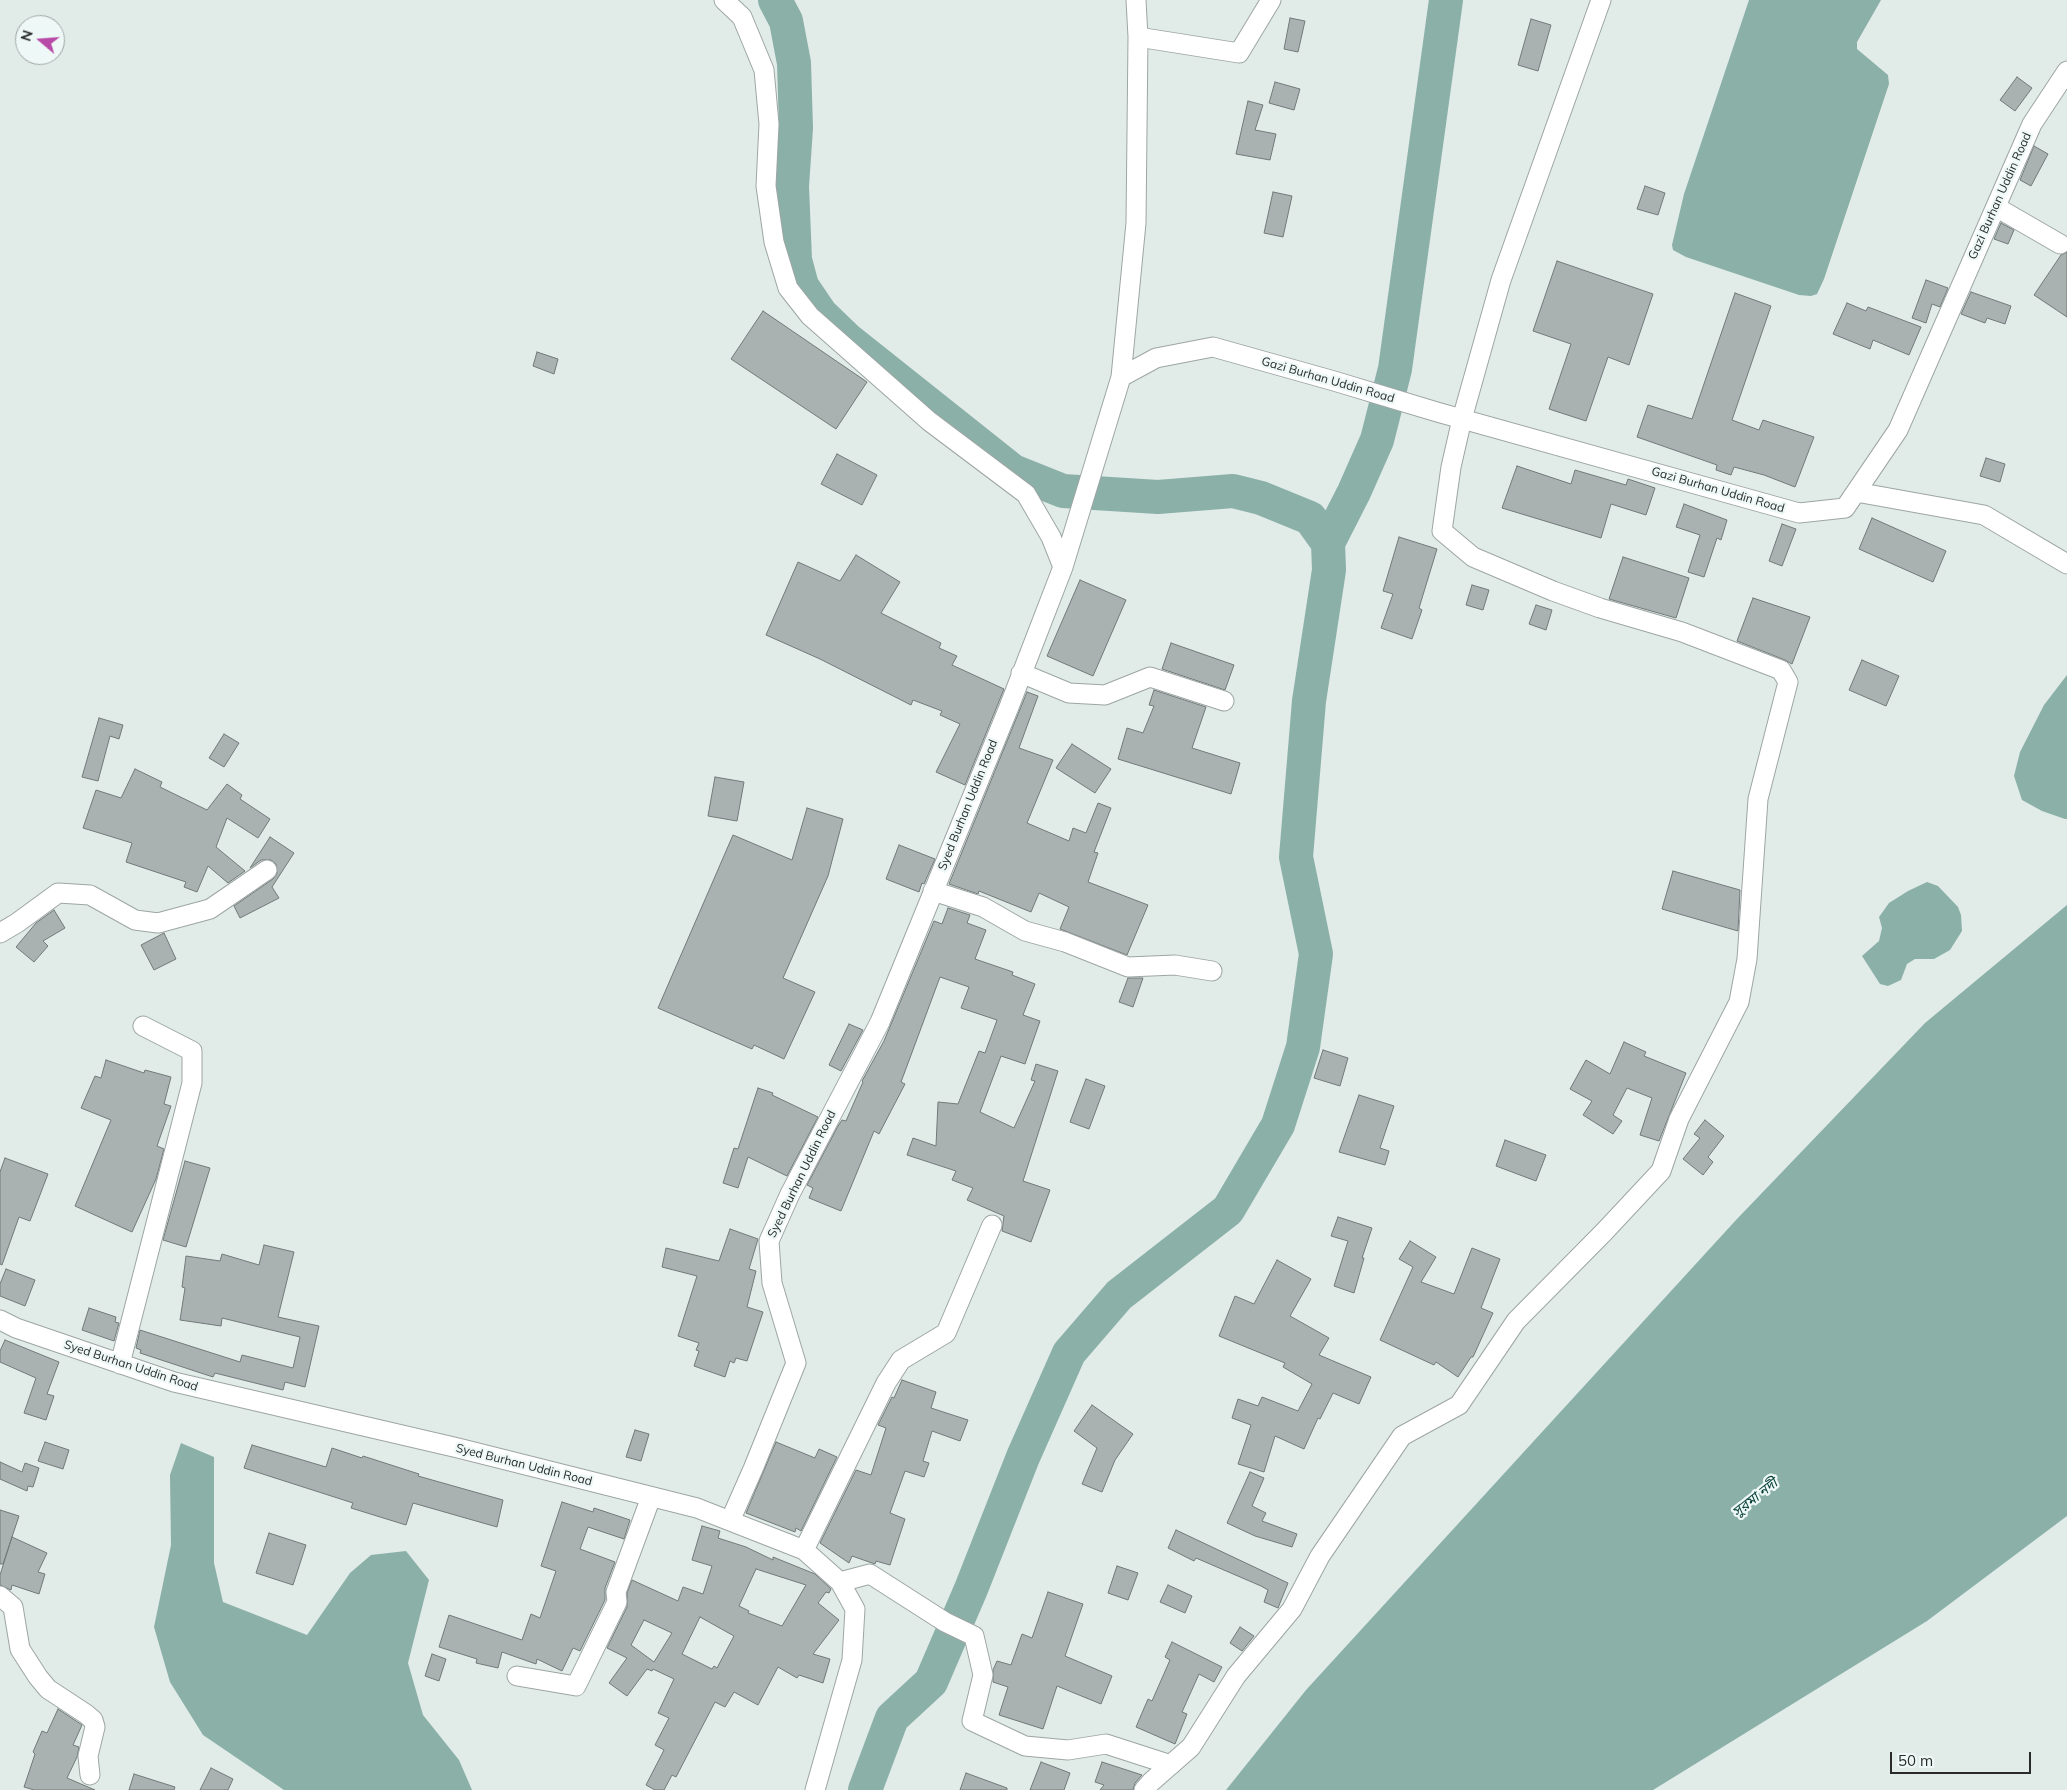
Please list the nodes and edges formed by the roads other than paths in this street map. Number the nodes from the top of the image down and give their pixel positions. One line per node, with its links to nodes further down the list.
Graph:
1 (724, 0): 12 (street)
2 (1136, 0): 5 (street, Syed Burhan Uddin Road)
3 (1271, 0): 5 (street)
4 (1601, 0): 10 (street)
5 (1138, 37): 9 (street, Syed Burhan Uddin Road)
6 (2067, 71): 7 (street, Gazi Burhan Uddin Road)
7 (1996, 207): 8 (street); 11 (street, Gazi Burhan Uddin Road)
8 (2060, 244)
9 (1121, 377): 10 (street, Gazi Burhan Uddin Road); 12 (street, Syed Burhan Uddin Road)
10 (1462, 419): 11 (street, Gazi Burhan Uddin Road); 30 (street)
11 (1856, 492): 13 (street)
12 (1065, 560): 14 (street, Syed Burhan Uddin Road)
13 (2067, 564)
14 (1021, 673): 15 (street); 17 (street, Syed Burhan Uddin Road)
15 (1224, 701)
16 (267, 870): 18 (street)
17 (933, 891): 19 (street); 25 (street, Syed Burhan Uddin Road)
18 (0, 933)
19 (1212, 970)
20 (143, 1026): 23 (street)
21 (992, 1225): 26 (street)
22 (0, 1320): 23 (street, Syed Burhan Uddin Road)
23 (120, 1364): 24 (street, Syed Burhan Uddin Road)
24 (652, 1497): 25 (street, Syed Burhan Uddin Road); 29 (street)
25 (730, 1521): 26 (street)
26 (804, 1550): 27 (street)
27 (840, 1582): 30 (street); 32 (street)
28 (0, 1596): 31 (street)
29 (517, 1676)
30 (1171, 1765): 33 (street)
31 (90, 1775)
32 (815, 1790)
33 (1144, 1790)

